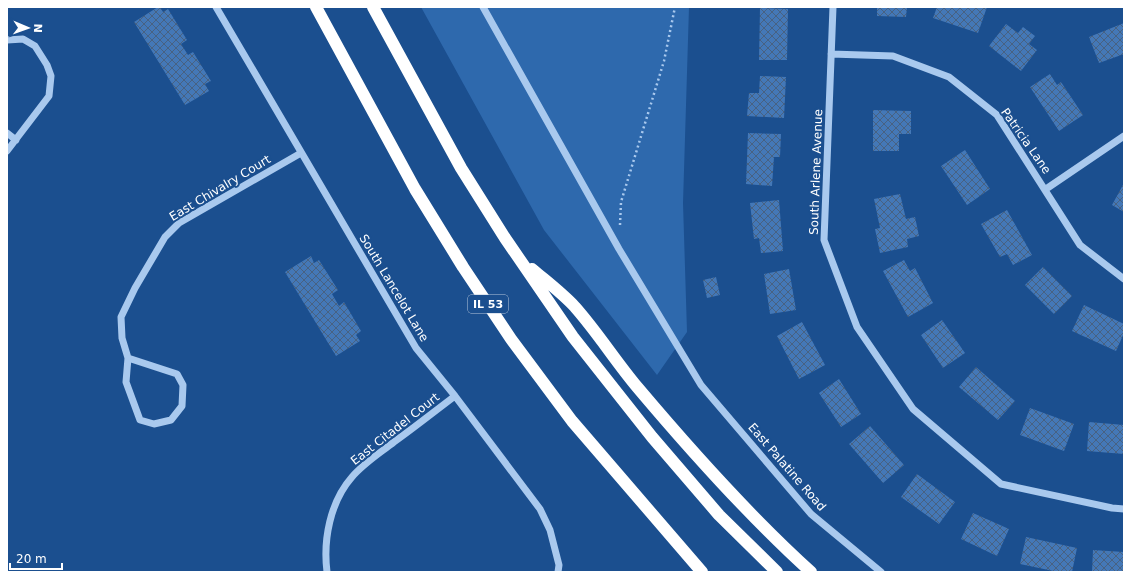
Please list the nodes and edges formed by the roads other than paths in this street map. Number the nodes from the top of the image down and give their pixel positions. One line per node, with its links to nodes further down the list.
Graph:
1 (216, 7): 12 (street, South Lancelot Lane)
2 (316, 7): 21 (highway, IL 53)
3 (373, 7): 14 (highway)
4 (483, 7): 24 (street, East Palatine Road)
5 (833, 7): 7 (street, South Arlene Avenue)
6 (7, 40): 10 (street)
7 (831, 54): 13 (street, Patricia Lane); 18 (street, South Arlene Avenue)
8 (7, 133): 10 (street)
9 (1124, 136): 13 (street)
10 (16, 140): 11 (street)
11 (7, 151)
12 (301, 153): 16 (street, East Chivalry Court); 17 (street, South Lancelot Lane)
13 (1046, 189): 15 (street, Patricia Lane)
14 (516, 254): 22 (highway); 23 (highway)
15 (1124, 279)
16 (128, 358): 16 (street, East Chivalry Court)
17 (455, 396): 19 (street, East Citadel Court); 20 (street, South Lancelot Lane)
18 (1124, 509)
19 (327, 572)
20 (558, 572)
21 (702, 572)
22 (777, 572)
23 (810, 572)
24 (882, 572)

